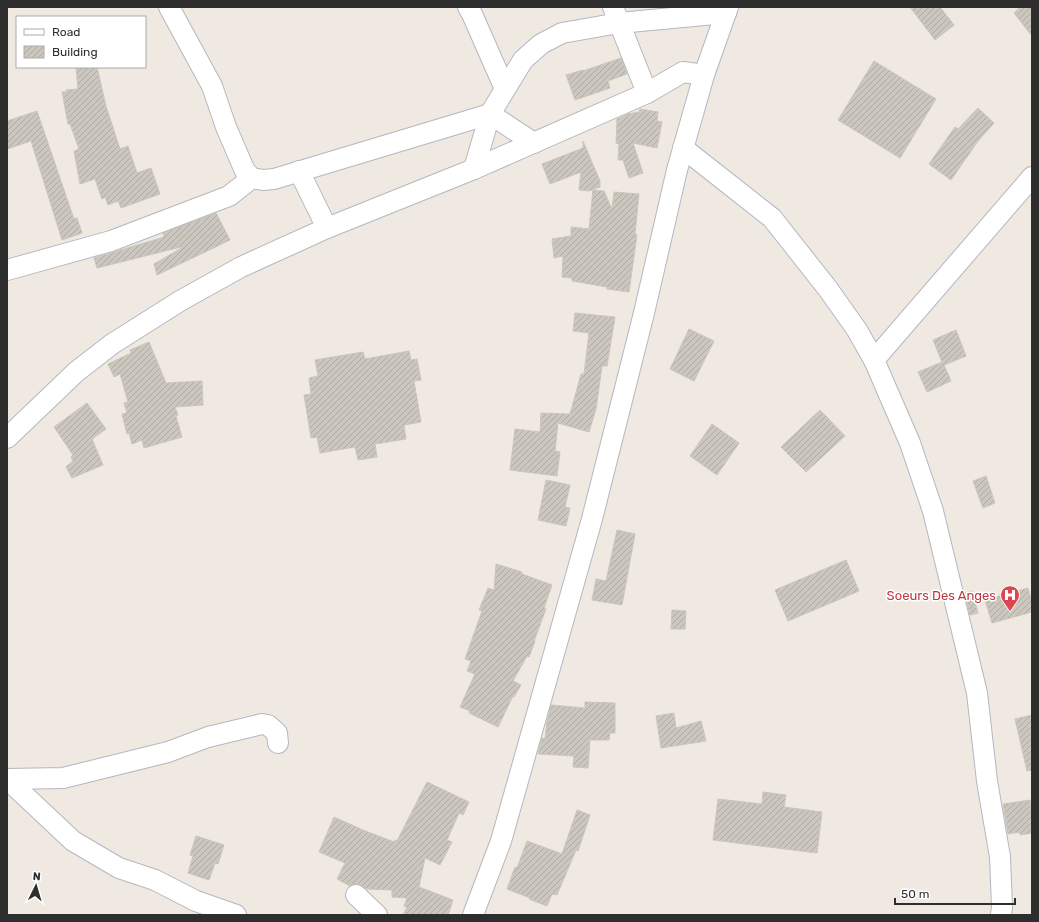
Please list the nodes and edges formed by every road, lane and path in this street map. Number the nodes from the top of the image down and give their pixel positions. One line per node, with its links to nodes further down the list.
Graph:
1 (169, 7): 14 (street)
2 (468, 7): 6 (street)
3 (727, 10): 4 (street); 5 (street)
4 (616, 15): 6 (street); 7 (street)
5 (704, 75): 7 (street); 10 (street)
6 (505, 89): 8 (street)
7 (647, 93): 9 (street)
8 (490, 114): 9 (street); 11 (street); 12 (street)
9 (534, 143): 11 (street)
10 (683, 148): 17 (street); 24 (street)
11 (474, 169): 15 (street)
12 (299, 171): 14 (street); 15 (street)
13 (1032, 177): 17 (street)
14 (252, 178): 16 (street)
15 (327, 228): 18 (street)
16 (7, 270)
17 (874, 360): 25 (street)
18 (7, 438)
19 (278, 743): 20 (street)
20 (7, 779): 22 (street)
21 (356, 895): 23 (street)
22 (236, 915)
23 (377, 915)
24 (473, 915)
25 (1001, 915)

